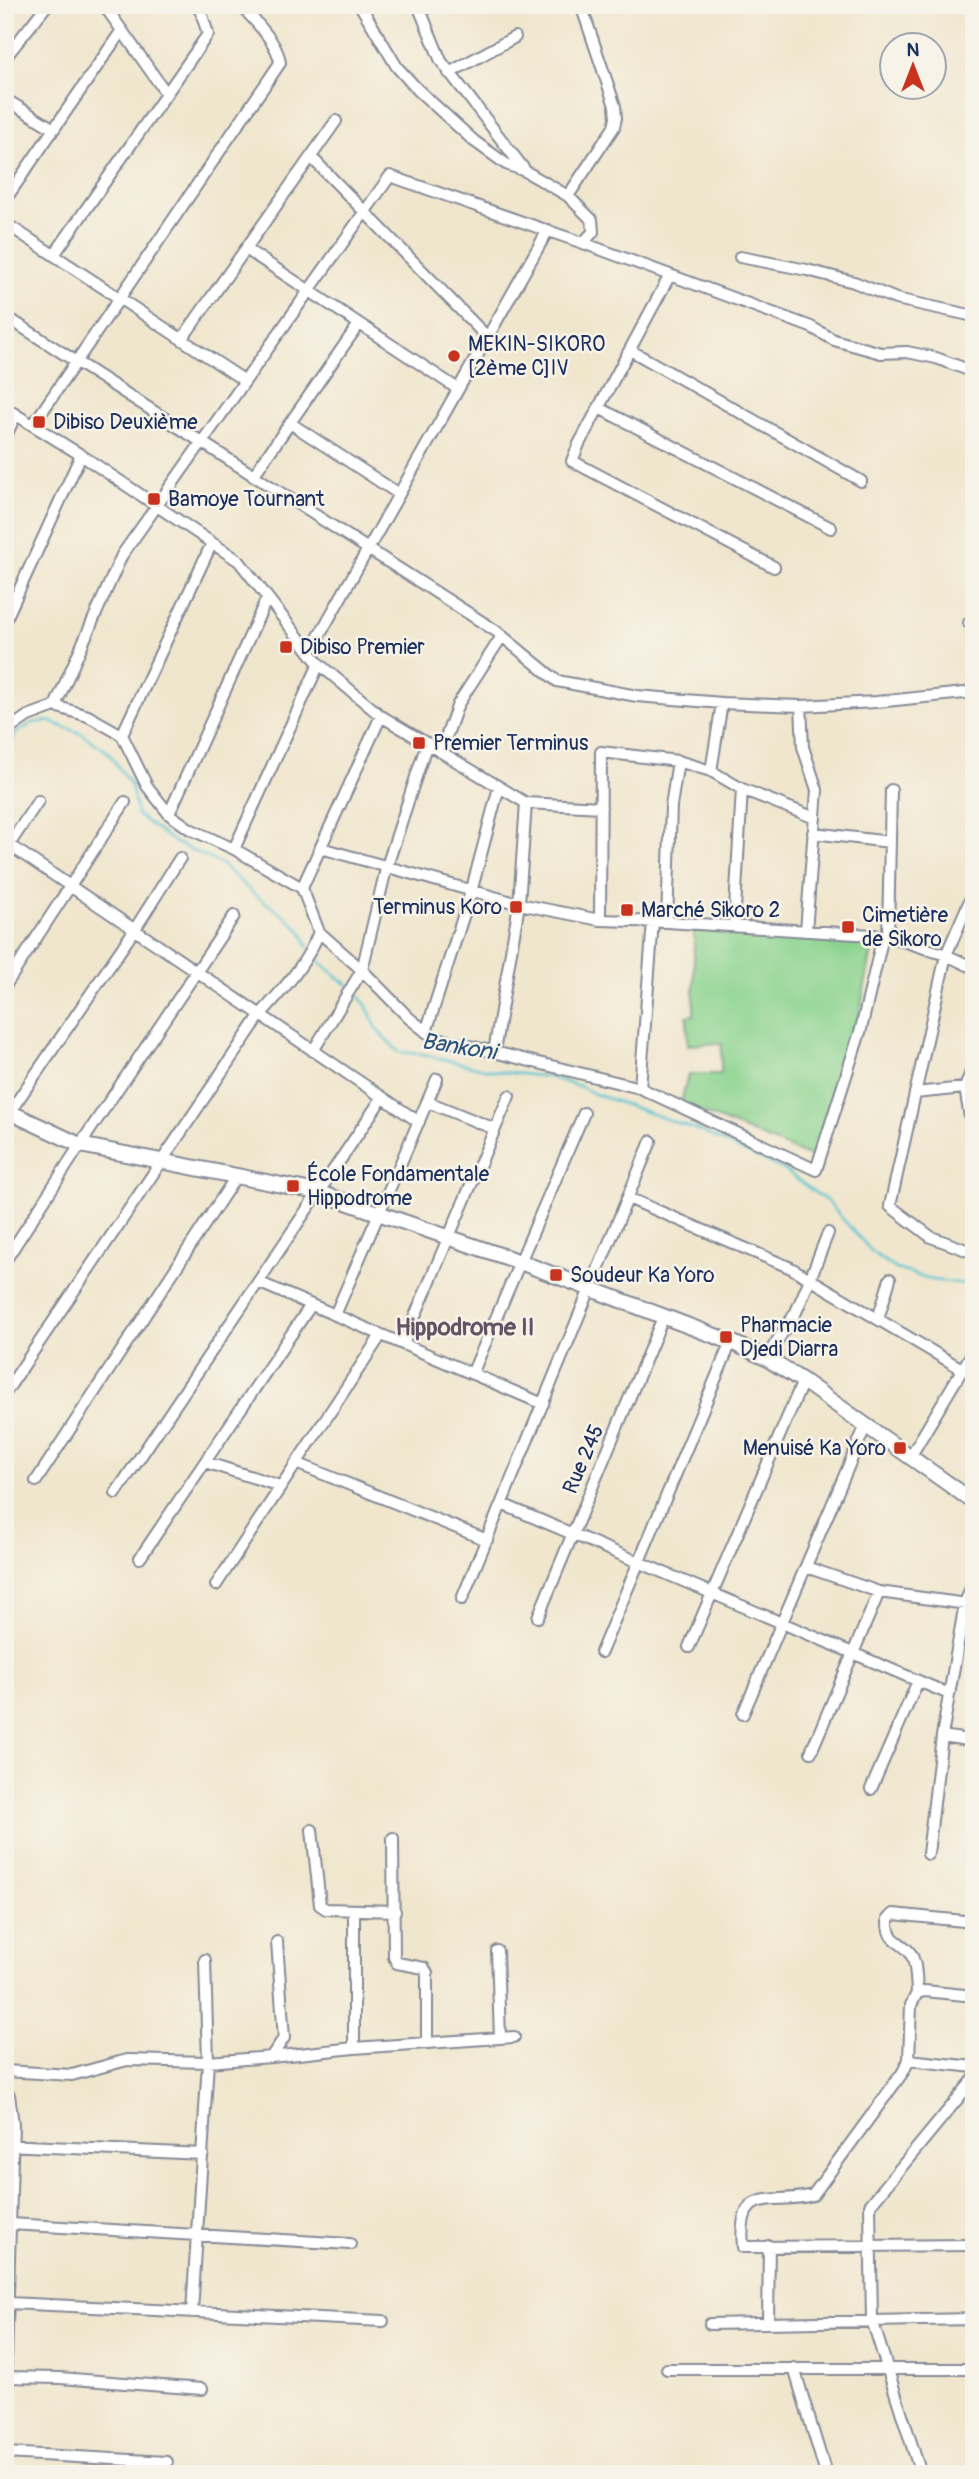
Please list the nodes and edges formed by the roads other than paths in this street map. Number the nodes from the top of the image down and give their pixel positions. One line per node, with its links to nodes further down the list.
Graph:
1 (47, 5): 10 (street)
2 (104, 5): 8 (street)
3 (196, 5): 12 (street)
4 (241, 5): 29 (street)
5 (360, 5): 17 (street)
6 (418, 5): 11 (street)
7 (581, 5): 18 (street)
8 (122, 30): 12 (street); 15 (street)
9 (515, 37): 11 (street)
10 (5, 58)
11 (449, 73): 17 (street)
12 (166, 93): 25 (street)
13 (5, 99): 15 (street)
14 (336, 121): 16 (street)
15 (54, 129): 19 (street)
16 (311, 157): 20 (street); 24 (street)
17 (525, 171): 18 (street)
18 (568, 196): 23 (street)
19 (5, 201)
20 (364, 212): 22 (street); 28 (street); 33 (street)
21 (5, 223): 25 (street)
22 (548, 230): 23 (street); 33 (street)
23 (583, 243): 27 (street)
24 (246, 249): 28 (street); 34 (street)
25 (54, 255): 29 (street)
26 (740, 257): 31 (street)
27 (670, 275): 35 (street); 37 (street)
28 (309, 290): 32 (street); 38 (street)
29 (119, 298): 34 (street); 36 (street)
30 (5, 316): 36 (street)
31 (974, 316)
32 (359, 324): 39 (street); 43 (street)
33 (487, 337): 39 (street)
34 (182, 339): 38 (street)
35 (630, 350): 41 (street); 49 (street)
36 (76, 362): 44 (street); 46 (street)
37 (974, 372)
38 (245, 382): 46 (street)
39 (458, 388): 50 (street)
40 (5, 408): 42 (street)
41 (599, 408): 52 (street); 55 (street)
42 (16, 414): 44 (street); 45 (street)
43 (290, 423): 48 (street); 50 (street)
44 (33, 425): 47 (street)
45 (5, 438)
46 (201, 443): 48 (street); 51 (street)
47 (81, 455): 51 (street); 57 (street)
48 (253, 476): 54 (street)
49 (861, 481)
50 (399, 494): 54 (street)
51 (157, 506): 53 (street); 63 (street)
52 (831, 528)
53 (212, 544): 56 (street); 67 (street)
54 (368, 549): 58 (street); 59 (street)
55 (774, 568)
56 (267, 598): 59 (street); 79 (street)
57 (5, 621)
58 (502, 636): 62 (street); 69 (street)
59 (310, 652): 60 (street)
60 (319, 664): 65 (street); 85 (street)
61 (974, 692): 64 (street)
62 (722, 703): 64 (street); 71 (street)
63 (55, 706): 66 (street); 67 (street)
64 (800, 706): 80 (street)
65 (381, 716): 68 (street); 84 (street)
66 (5, 735)
67 (122, 735): 79 (street)
68 (427, 743): 69 (street); 87 (street)
69 (441, 751): 72 (street)
70 (678, 761): 71 (street); 78 (street); 96 (street)
71 (711, 771): 73 (street)
72 (499, 786): 77 (street); 90 (street)
73 (742, 789): 80 (street); 97 (street)
74 (891, 790): 82 (street)
75 (38, 801): 83 (street)
76 (125, 802): 88 (street)
77 (526, 803): 78 (street); 92 (street)
78 (601, 807): 94 (street)
79 (169, 814): 85 (street)
80 (815, 818): 81 (street)
81 (813, 832): 82 (street); 99 (street)
82 (890, 842): 101 (street)
83 (6, 846): 88 (street)
84 (321, 848): 87 (street); 89 (street)
85 (234, 849): 89 (street)
86 (180, 858): 98 (street)
87 (387, 869): 90 (street); 104 (street)
88 (70, 886): 98 (street); 106 (street)
89 (302, 888): 100 (street)
90 (471, 891): 92 (street); 108 (street)
91 (974, 891): 102 (street)
92 (519, 904): 94 (street); 110 (street)
93 (233, 916): 105 (street)
94 (600, 920): 95 (street)
95 (653, 921): 96 (street); 113 (street)
96 (667, 922): 97 (street)
97 (734, 926): 99 (street)
98 (135, 929): 105 (street); 120 (street)
99 (806, 931): 101 (street)
100 (318, 932): 104 (street); 107 (street)
101 (886, 936): 102 (street); 113 (street)
102 (946, 956): 103 (street); 115 (street)
103 (974, 968)
104 (362, 970): 108 (street); 109 (street)
105 (197, 971): 107 (street); 125 (street)
106 (5, 986)
107 (261, 1014): 109 (street); 126 (street)
108 (426, 1032): 110 (street)
109 (313, 1051): 117 (street)
110 (494, 1052): 113 (street)
111 (974, 1064): 114 (street)
112 (438, 1079): 118 (street)
113 (640, 1088)
114 (969, 1088): 115 (street); 124 (street)
115 (915, 1093): 133 (street)
116 (509, 1096): 122 (street)
117 (382, 1098): 121 (street); 128 (street)
118 (428, 1101): 121 (street); 122 (street)
119 (584, 1113): 135 (street)
120 (7, 1114): 125 (street)
121 (419, 1122): 130 (street)
122 (495, 1129): 132 (street)
123 (651, 1141): 129 (street)
124 (974, 1141)
125 (80, 1145): 126 (street); 134 (street)
126 (162, 1161): 127 (street); 152 (street)
127 (237, 1175): 128 (street); 158 (street)
128 (317, 1192): 130 (street); 138 (street)
129 (628, 1198): 136 (street); 139 (street)
130 (381, 1214): 132 (street); 141 (street)
131 (828, 1233): 136 (street)
132 (449, 1237): 135 (street); 146 (street)
133 (974, 1249)
134 (5, 1261)
135 (520, 1262): 139 (street); 150 (street)
136 (810, 1279): 143 (street); 148 (street)
137 (890, 1279): 143 (street)
138 (258, 1282): 140 (street); 160 (street)
139 (591, 1288): 142 (street); 153 (street)
140 (312, 1305): 141 (street); 156 (street)
141 (335, 1315): 144 (street)
142 (664, 1315): 145 (street); 163 (street, Rue 245)
143 (878, 1319): 149 (street)
144 (380, 1335): 146 (street); 157 (street)
145 (731, 1342): 148 (street); 166 (street)
146 (403, 1344): 150 (street)
147 (974, 1350): 149 (street)
148 (766, 1357): 151 (street)
149 (962, 1369): 155 (street)
150 (472, 1374): 153 (street)
151 (803, 1381): 154 (street); 171 (street)
152 (5, 1393)
153 (543, 1404): 162 (street)
154 (866, 1425): 155 (street); 167 (street)
155 (910, 1457): 161 (street)
156 (205, 1462): 159 (street); 165 (street)
157 (296, 1463): 159 (street); 164 (street)
158 (36, 1481)
159 (280, 1486): 169 (street)
160 (116, 1493)
161 (974, 1502)
162 (502, 1504): 163 (street); 164 (street)
163 (573, 1534): 166 (street); 174 (street, Rue 245)
164 (487, 1540): 172 (street)
165 (140, 1558)
166 (639, 1562): 171 (street); 177 (street)
167 (806, 1567): 170 (street); 175 (street)
168 (974, 1580): 173 (street)
169 (216, 1585)
170 (879, 1592): 173 (street); 178 (street)
171 (713, 1594): 175 (street); 176 (street)
172 (463, 1600)
173 (969, 1604): 180 (street)
174 (538, 1617)
175 (782, 1623): 178 (street); 181 (street)
176 (689, 1647)
177 (601, 1652)
178 (853, 1653): 179 (street); 184 (street)
179 (918, 1681): 180 (street); 185 (street)
180 (949, 1694): 182 (street)
181 (743, 1714)
182 (942, 1736): 183 (street); 188 (street)
183 (974, 1741)
184 (811, 1752)
185 (871, 1789)
186 (312, 1830): 189 (street)
187 (393, 1838): 190 (street)
188 (928, 1854)
189 (354, 1911): 190 (street); 200 (street)
190 (395, 1911): 199 (street)
191 (974, 1922): 195 (street)
192 (277, 1942): 201 (street)
193 (497, 1951): 198 (street)
194 (205, 1960): 203 (street)
195 (917, 1993): 196 (street); 202 (street)
196 (974, 1996)
197 (514, 2037): 198 (street)
198 (500, 2038): 199 (street)
199 (427, 2043): 200 (street)
200 (354, 2048): 201 (street)
201 (271, 2057): 203 (street)
202 (909, 2060): 204 (street); 214 (street)
203 (208, 2062): 205 (street); 209 (street)
204 (974, 2067)
205 (5, 2071)
206 (974, 2079): 215 (street)
207 (5, 2090): 208 (street)
208 (9, 2145): 209 (street); 210 (street)
209 (202, 2154): 211 (street)
210 (11, 2224): 211 (street); 216 (street)
211 (198, 2235): 212 (street); 217 (street)
212 (350, 2244)
213 (974, 2245): 215 (street)
214 (769, 2246): 215 (street); 221 (street)
215 (870, 2246): 219 (street)
216 (9, 2303): 217 (street); 227 (street)
217 (192, 2312): 220 (street)
218 (974, 2319): 219 (street)
219 (872, 2320): 221 (street); 224 (street)
220 (383, 2321)
221 (768, 2323): 222 (street)
222 (710, 2324)
223 (794, 2368): 224 (street); 225 (street); 232 (street)
224 (887, 2368): 226 (street); 233 (street)
225 (667, 2369)
226 (974, 2369)
227 (6, 2377): 228 (street); 229 (street)
228 (202, 2389)
229 (5, 2395)
230 (5, 2453): 231 (street)
231 (167, 2462)
232 (827, 2474)
233 (921, 2474)

